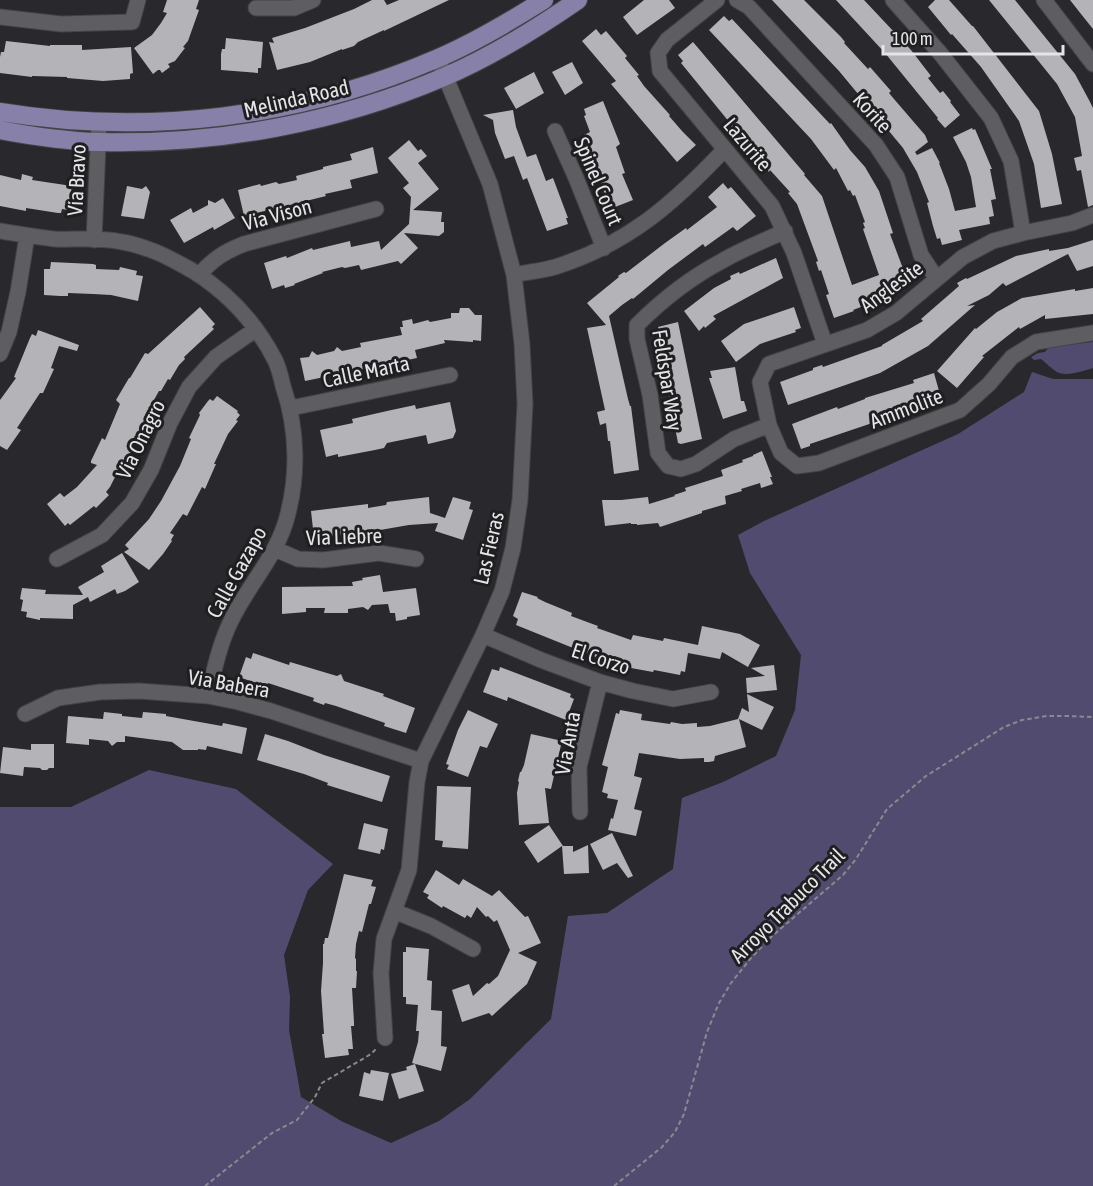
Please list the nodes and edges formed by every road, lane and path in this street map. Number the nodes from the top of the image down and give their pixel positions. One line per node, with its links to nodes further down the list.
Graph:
1 (138, 0): 10 (street)
2 (313, 0): 9 (street)
3 (544, 0): 11 (main road, Melinda Road)
4 (578, 0): 13 (main road, Melinda Road)
5 (717, 0): 19 (street, Lazurite)
6 (737, 0): 30 (street, Korite)
7 (893, 0): 24 (street)
8 (1044, 0): 12 (street)
9 (256, 8)
10 (0, 17)
11 (438, 59): 13 (street, Las Fieras); 15 (main road, Melinda Road)
12 (1093, 64)
13 (445, 76): 18 (main road, Melinda Road); 29 (street, Las Fieras)
14 (0, 112): 15 (main road, Melinda Road)
15 (99, 123): 18 (street, Via Bravo)
16 (0, 130): 18 (main road, Melinda Road)
17 (555, 131): 27 (street, Spinel Court)
18 (99, 142): 26 (street, Via Bravo)
19 (725, 149): 23 (street, Lazurite); 27 (street)
20 (376, 209): 28 (street, Via Vison)
21 (1093, 215): 24 (street, Anglesite)
22 (0, 231): 25 (street, Calle Gazapo)
23 (784, 231): 33 (street, Lazurite); 37 (street, Feldspar Way)
24 (1023, 232): 30 (street, Anglesite)
25 (27, 236): 26 (street, Calle Gazapo); 34 (street)
26 (94, 240): 28 (street, Calle Gazapo)
27 (604, 248): 29 (street)
28 (199, 275): 31 (street, Calle Gazapo)
29 (514, 275): 41 (street, Las Fieras)
30 (937, 279): 33 (street, Anglesite)
31 (256, 329): 36 (street, Calle Gazapo); 39 (street, Via Onagro)
32 (1093, 333): 37 (street, Ammolite)
33 (825, 344): 37 (street, Anglesite)
34 (0, 354)
35 (450, 375): 36 (street, Calle Marta)
36 (291, 408): 38 (street, Calle Gazapo)
37 (769, 425)
38 (276, 549): 40 (street, Via Liebre); 44 (street, Calle Gazapo)
39 (57, 559)
40 (416, 559)
41 (483, 635): 42 (street, El Corzo); 47 (street, Las Fieras)
42 (600, 682): 43 (street, El Corzo); 48 (street, Via Anta)
43 (711, 692)
44 (208, 696): 45 (street, Via Babera); 47 (street, Via Babera)
45 (25, 714)
46 (1093, 717): 53 (path, Arroyo Trabuco Trail)
47 (421, 761): 49 (street, Las Fieras)
48 (580, 812)
49 (394, 911): 50 (street); 51 (street, Las Fieras)
50 (473, 949)
51 (385, 1038): 52 (path)
52 (205, 1186)
53 (614, 1186)

